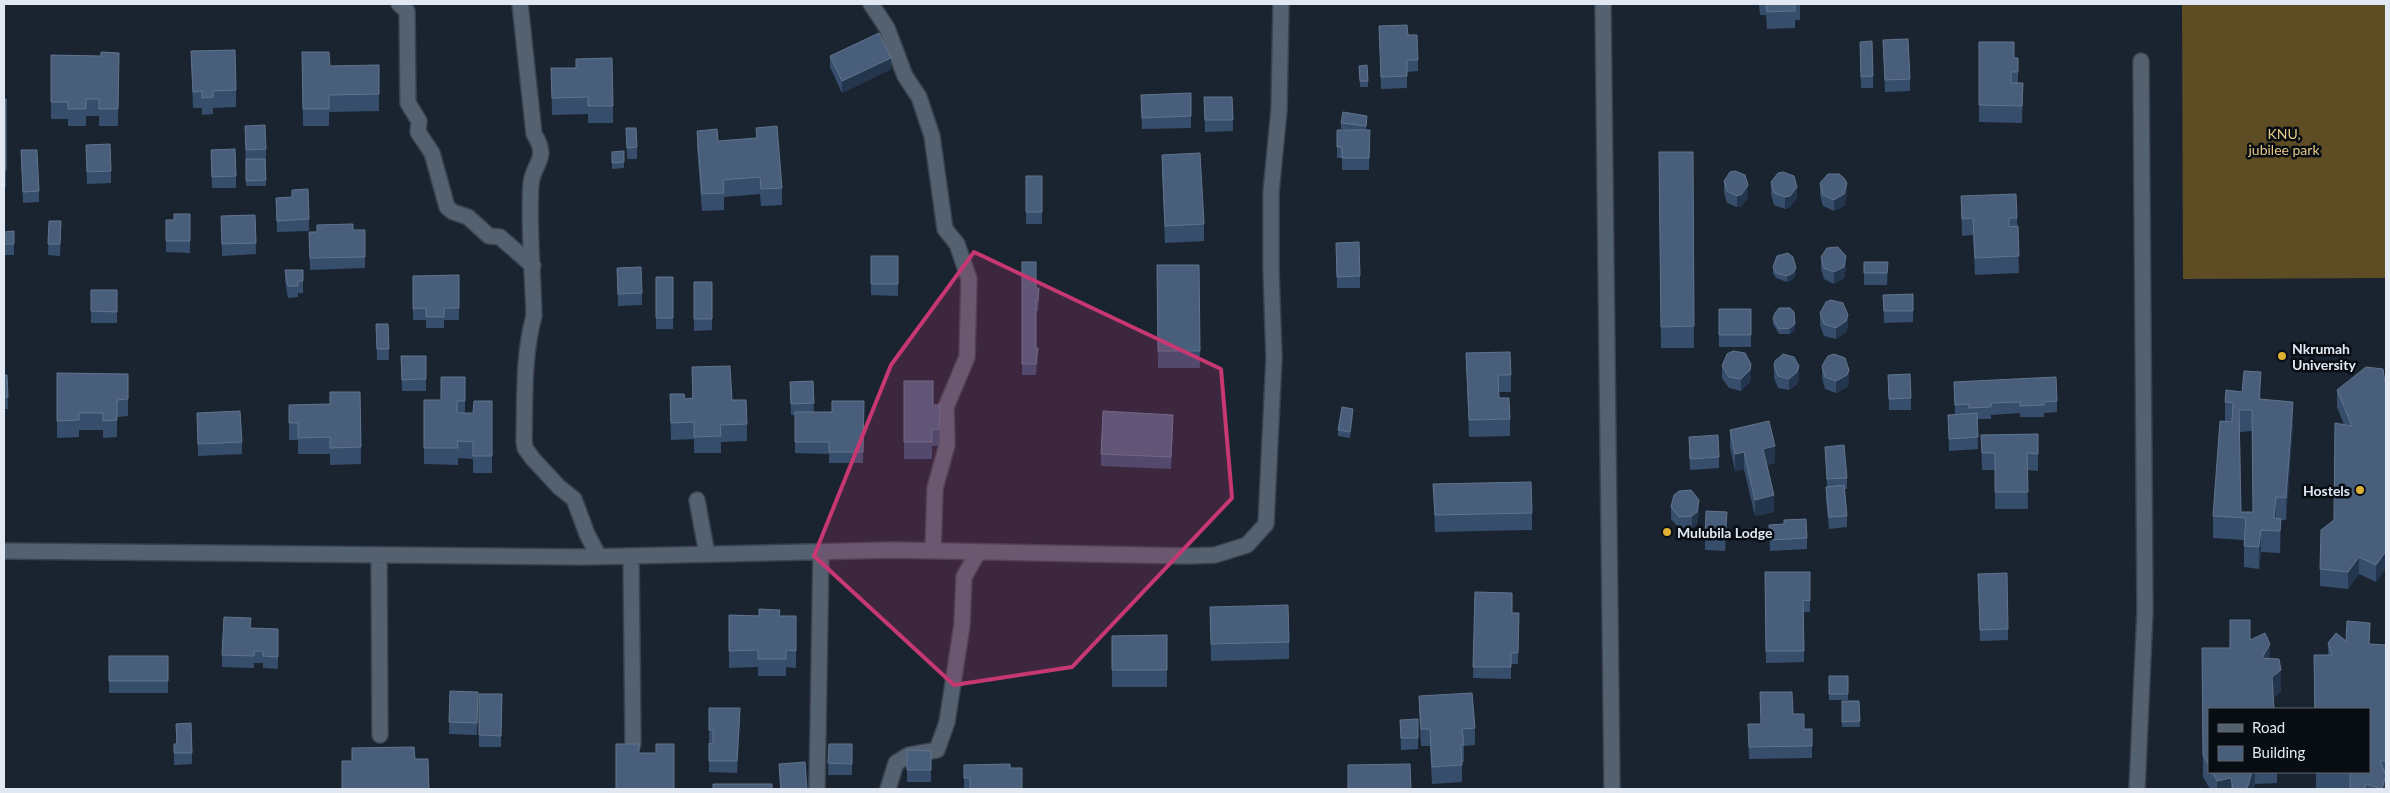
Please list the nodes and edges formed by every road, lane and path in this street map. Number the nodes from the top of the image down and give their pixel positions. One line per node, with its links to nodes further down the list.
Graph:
1 (398, 4): 7 (street)
2 (520, 4): 7 (street)
3 (871, 4): 10 (street)
4 (1281, 4): 12 (street)
5 (1603, 4): 21 (street)
6 (2141, 61): 22 (street)
7 (533, 266): 15 (street)
8 (697, 500): 13 (street)
9 (4, 550): 14 (street)
10 (933, 551): 11 (street); 12 (street)
11 (821, 552): 13 (street); 19 (street)
12 (978, 552): 20 (street)
13 (707, 554): 16 (street)
14 (379, 555): 15 (street); 17 (street)
15 (599, 556): 16 (street)
16 (631, 556): 18 (street)
17 (380, 735)
18 (633, 744)
19 (817, 789)
20 (888, 789)
21 (1612, 789)
22 (2137, 789)

